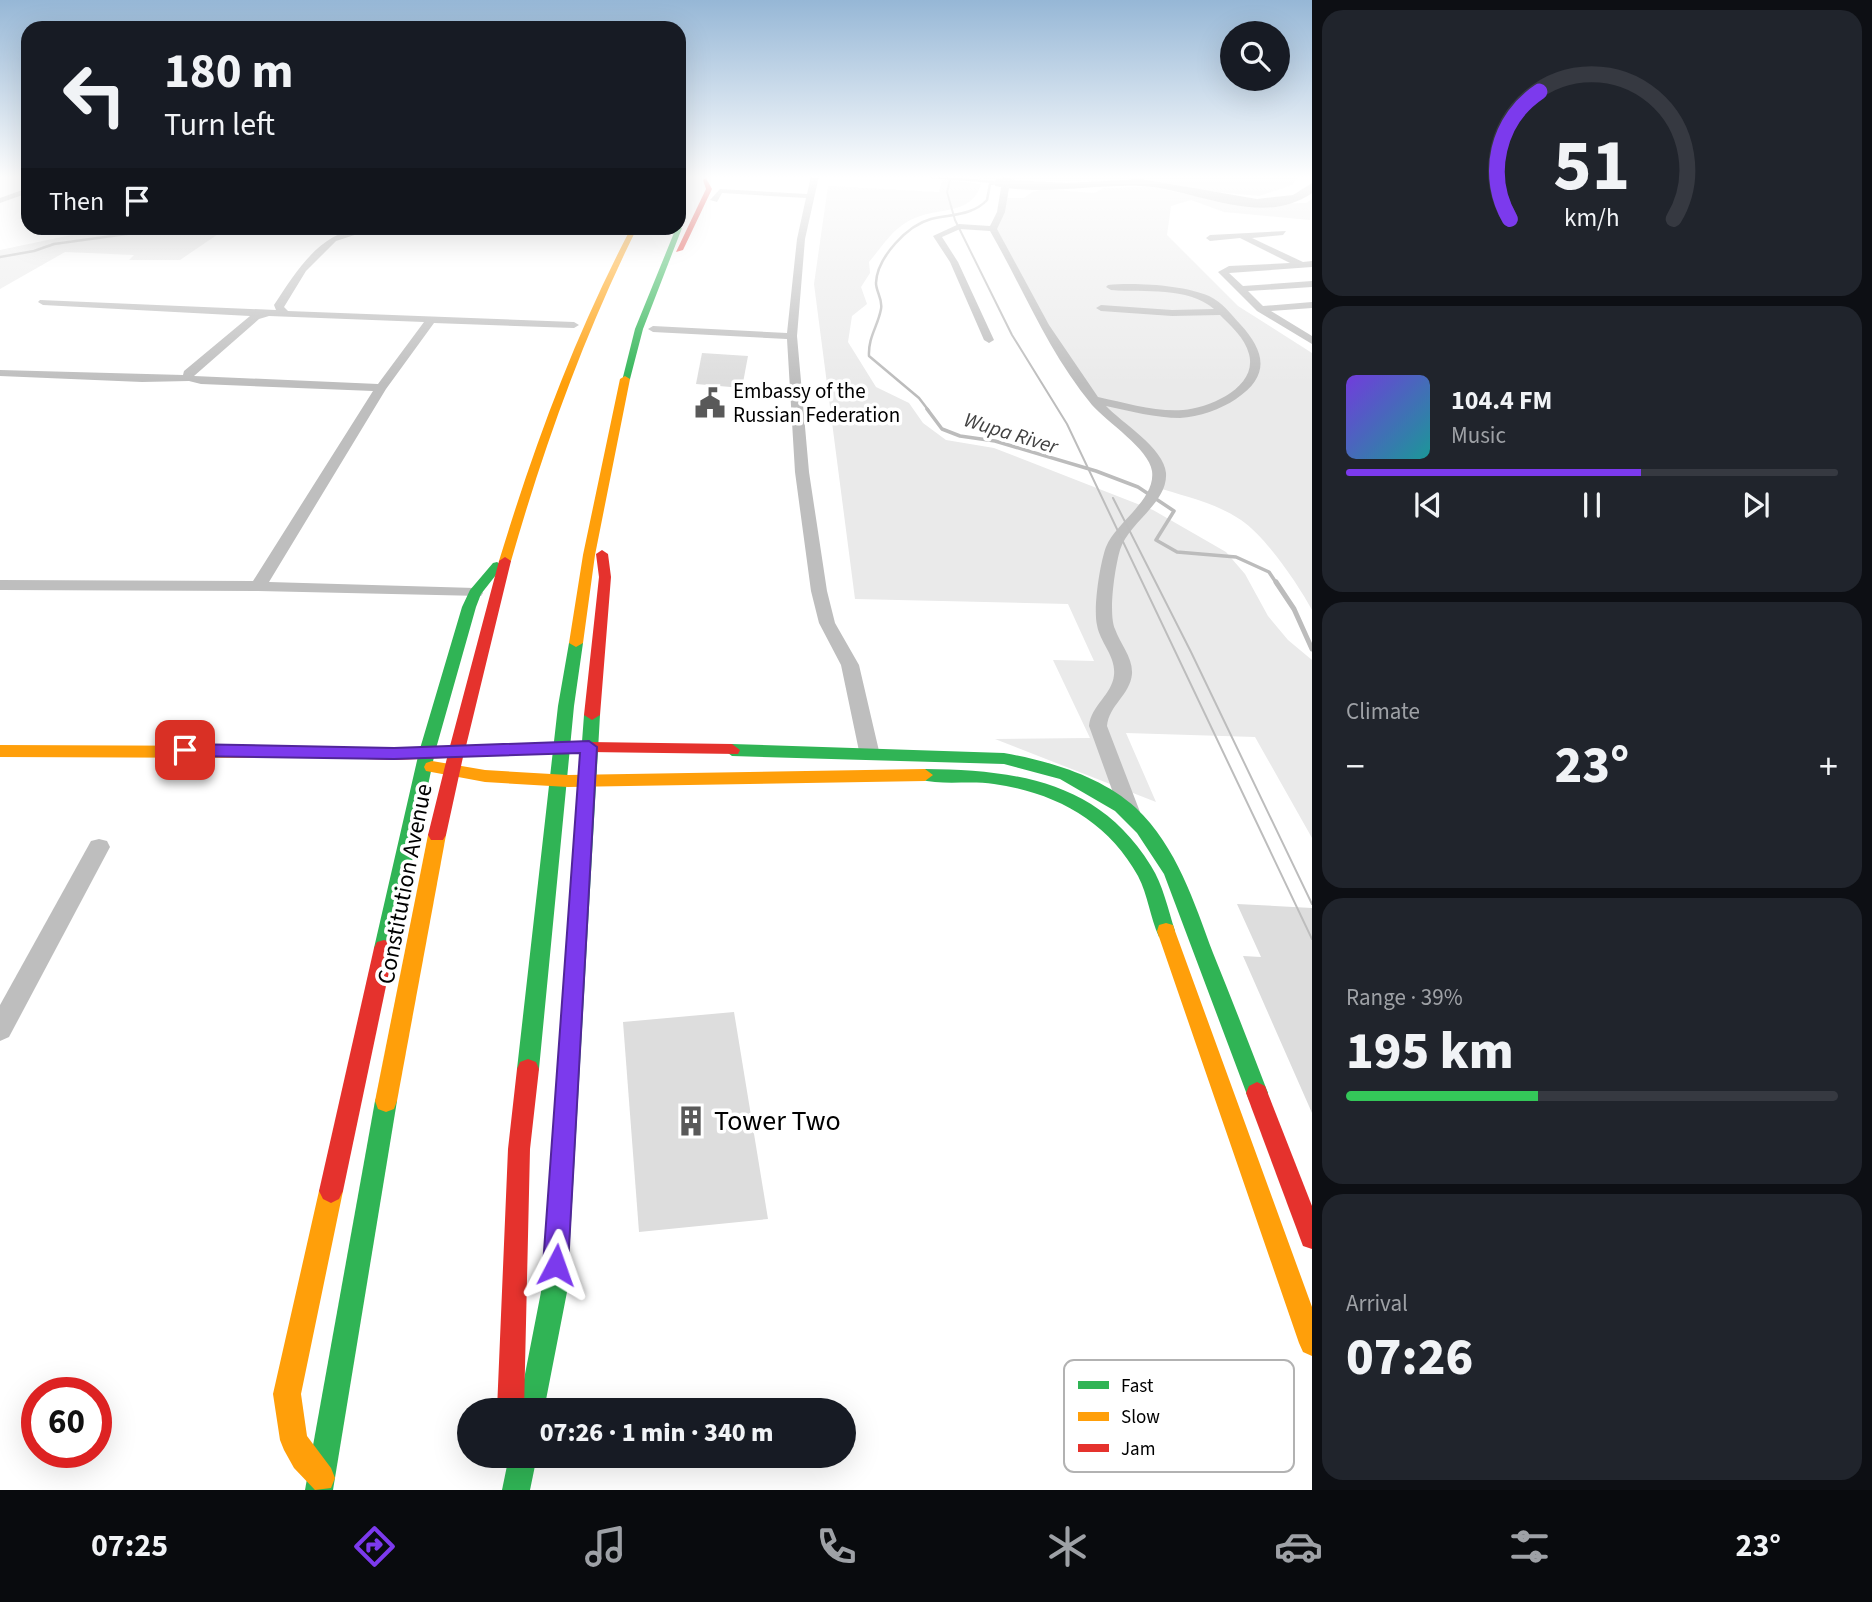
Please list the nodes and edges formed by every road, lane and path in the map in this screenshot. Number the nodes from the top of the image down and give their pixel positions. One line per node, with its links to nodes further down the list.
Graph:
1 (327, 246): 18 (street)
2 (643, 246): 23 (main road)
3 (644, 246): 28 (main road, Constitution Avenue)
4 (651, 246): 32 (main road, Constitution Avenue)
5 (652, 246): 24 (main road)
6 (800, 246): 25 (street)
7 (943, 246): 26 (street)
8 (1002, 246): 33 (street)
9 (1264, 246): 10 (street)
10 (1307, 264): 13 (street)
11 (1312, 284): 13 (street)
12 (1111, 287): 19 (street)
13 (1240, 289): 17 (street)
14 (43, 302): 21 (street)
15 (1312, 305): 17 (street)
16 (1101, 308): 19 (street)
17 (1259, 310): 27 (street)
18 (284, 312): 21 (street); 22 (street)
19 (1222, 312): 20 (street); 33 (street)
20 (1240, 312)
21 (262, 314): 30 (street)
22 (432, 318): 23 (street); 31 (street)
23 (574, 325): 28 (main road)
24 (653, 329): 25 (street); 32 (main road)
25 (792, 336): 41 (street)
26 (989, 340)
27 (1312, 341)
28 (570, 371): 35 (main road, Constitution Avenue)
29 (0, 373): 30 (street)
30 (189, 378): 31 (street)
31 (381, 388): 37 (street)
32 (622, 388): 34 (main road, Constitution Avenue)
33 (1094, 400): 44 (street)
34 (596, 512): 39 (main road); 49 (main road, Constitution Avenue)
35 (506, 555): 38 (main road); 53 (main road, Constitution Avenue)
36 (0, 585): 37 (street)
37 (258, 586): 38 (street)
38 (475, 593): 42 (main road)
39 (589, 747): 41 (main road); 42 (main road); 43 (main road)
40 (0, 751): 42 (main road)
41 (869, 751): 44 (main road)
42 (426, 759): 43 (main road); 53 (main road)
43 (587, 781): 48 (main road); 50 (main road)
44 (1130, 812): 47 (main road)
45 (99, 847): 46 (street)
46 (0, 1030)
47 (1312, 1237)
48 (1312, 1343)
49 (510, 1398)
50 (533, 1398)
51 (507, 1468): 54 (main road)
52 (521, 1468): 55 (main road)
53 (320, 1484)
54 (506, 1490)
55 (516, 1490)

